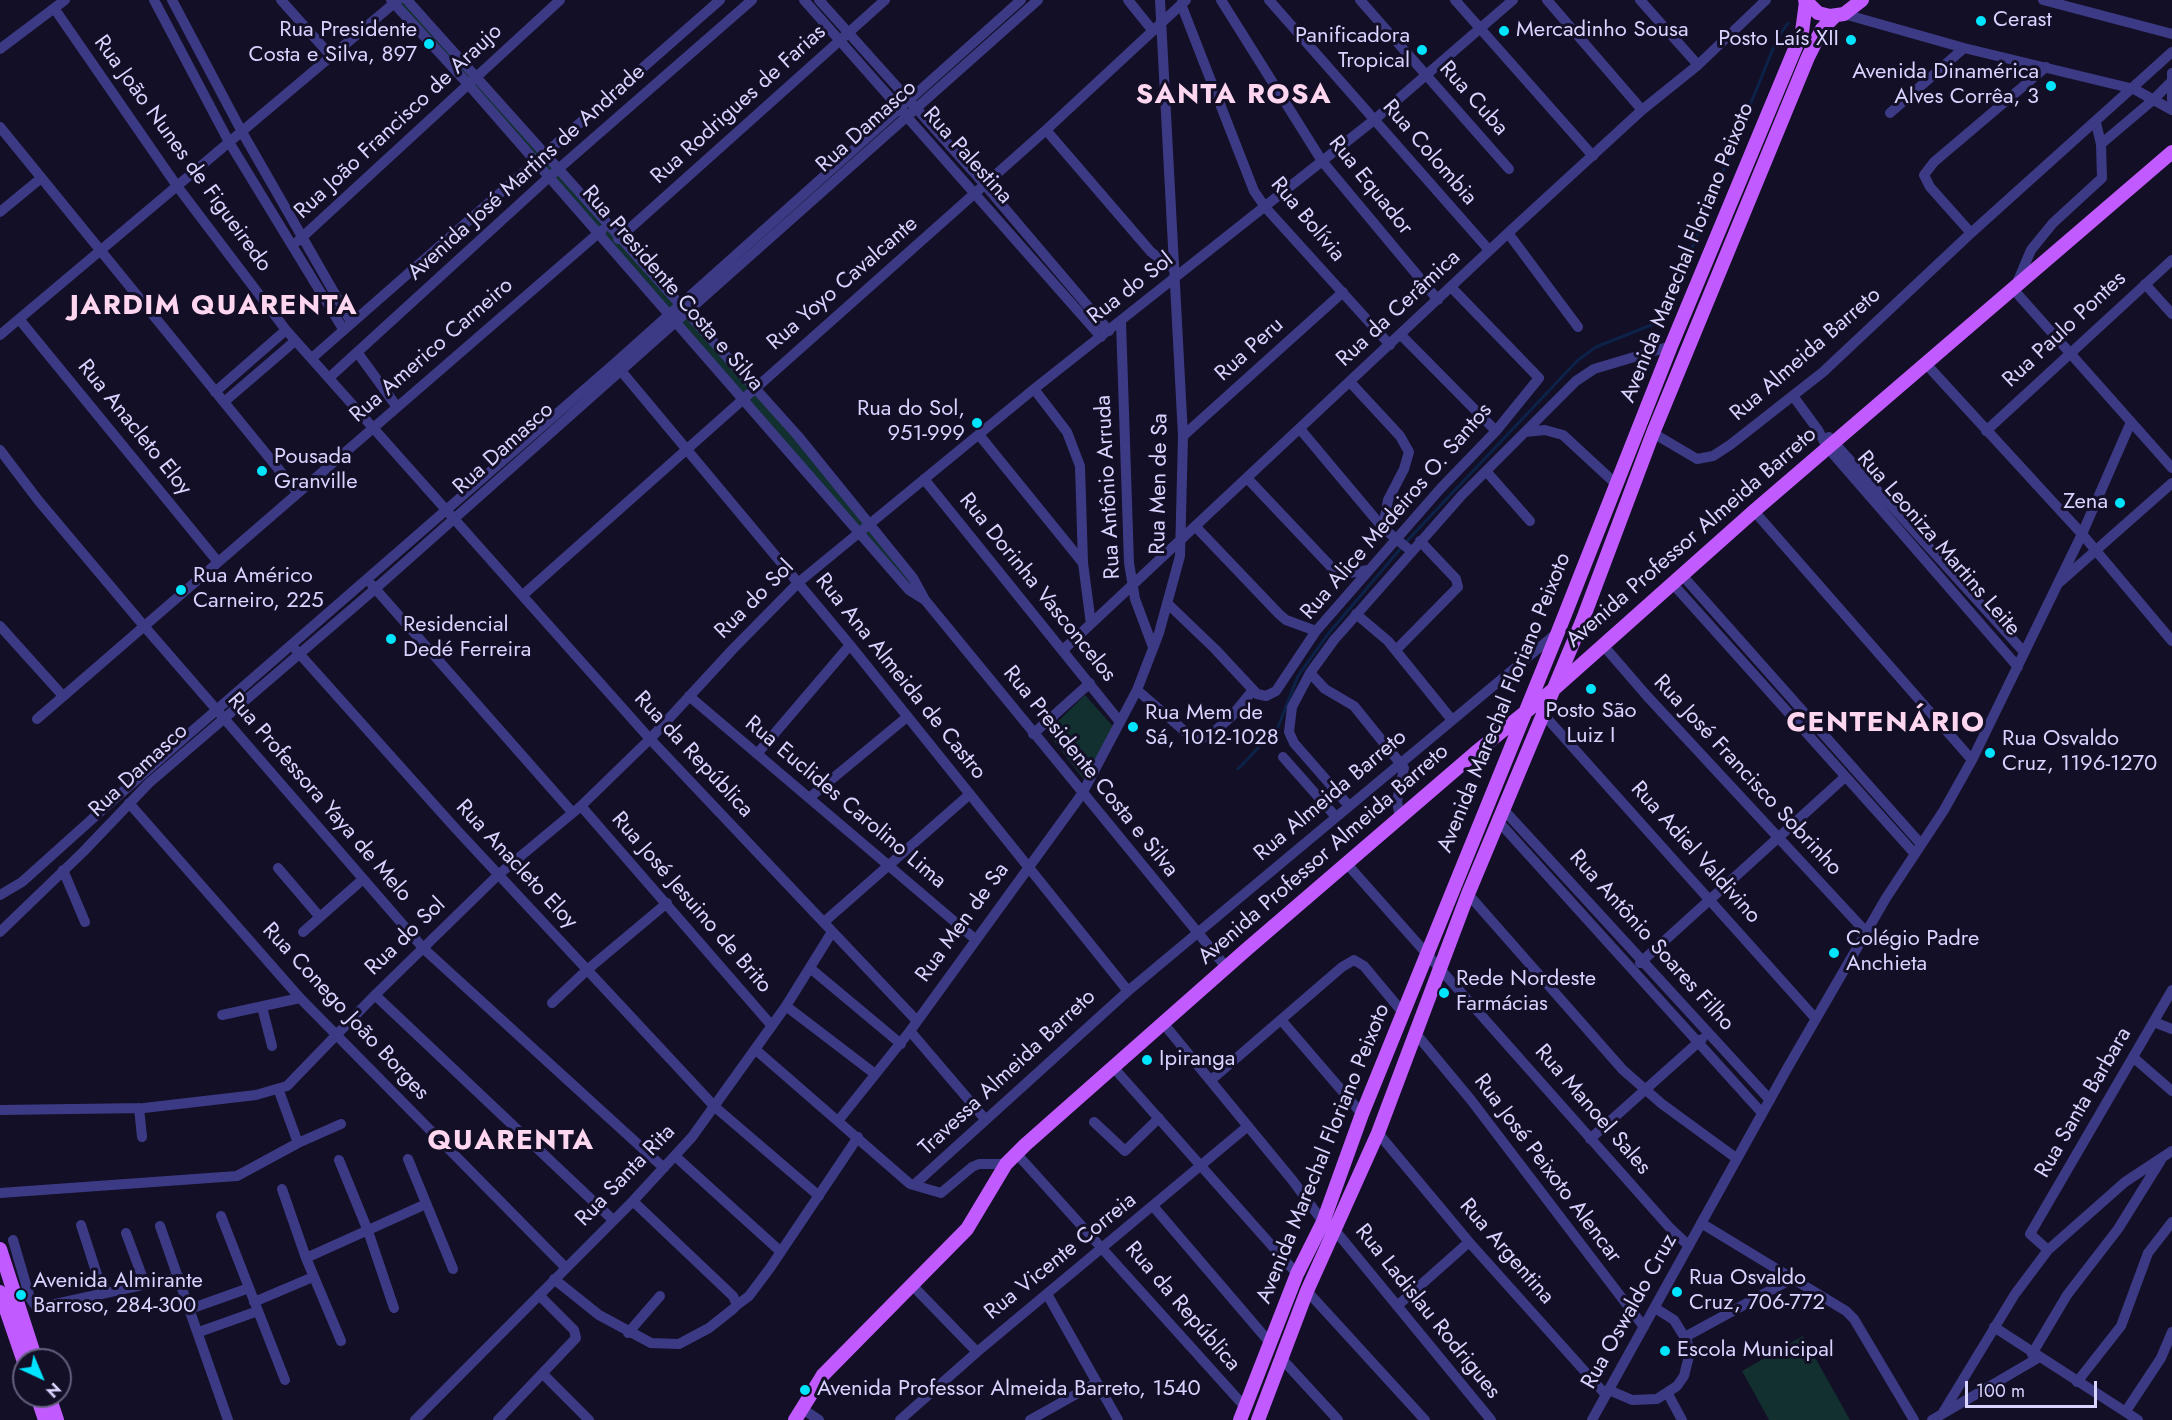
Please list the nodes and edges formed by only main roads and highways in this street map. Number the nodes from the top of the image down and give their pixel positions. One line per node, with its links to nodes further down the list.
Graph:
1 (1862, 0): 3 (main road, Avenida Marechal Floriano Peixoto)
2 (1805, 1): 3 (main road); 6 (main road, Avenida Marechal Floriano Peixoto)
3 (1839, 15): 5 (main road, Avenida Marechal Floriano Peixoto)
4 (2172, 152): 5 (main road, Avenida Professor Almeida Barreto)
5 (1554, 689): 6 (main road, Avenida Professor Almeida Barreto); 7 (main road, Avenida Marechal Floriano Peixoto)
6 (1524, 711): 7 (main road, Avenida Marechal Floriano Peixoto); 12 (main road, Avenida Professor Almeida Barreto)
7 (1328, 1225): 13 (main road, Avenida Marechal Floriano Peixoto); 14 (main road, Avenida Marechal Floriano Peixoto)
8 (0, 1249): 11 (main road)
9 (0, 1292): 10 (main road)
10 (19, 1348)
11 (32, 1348)
12 (798, 1414)
13 (1240, 1420)
14 (1258, 1420)

